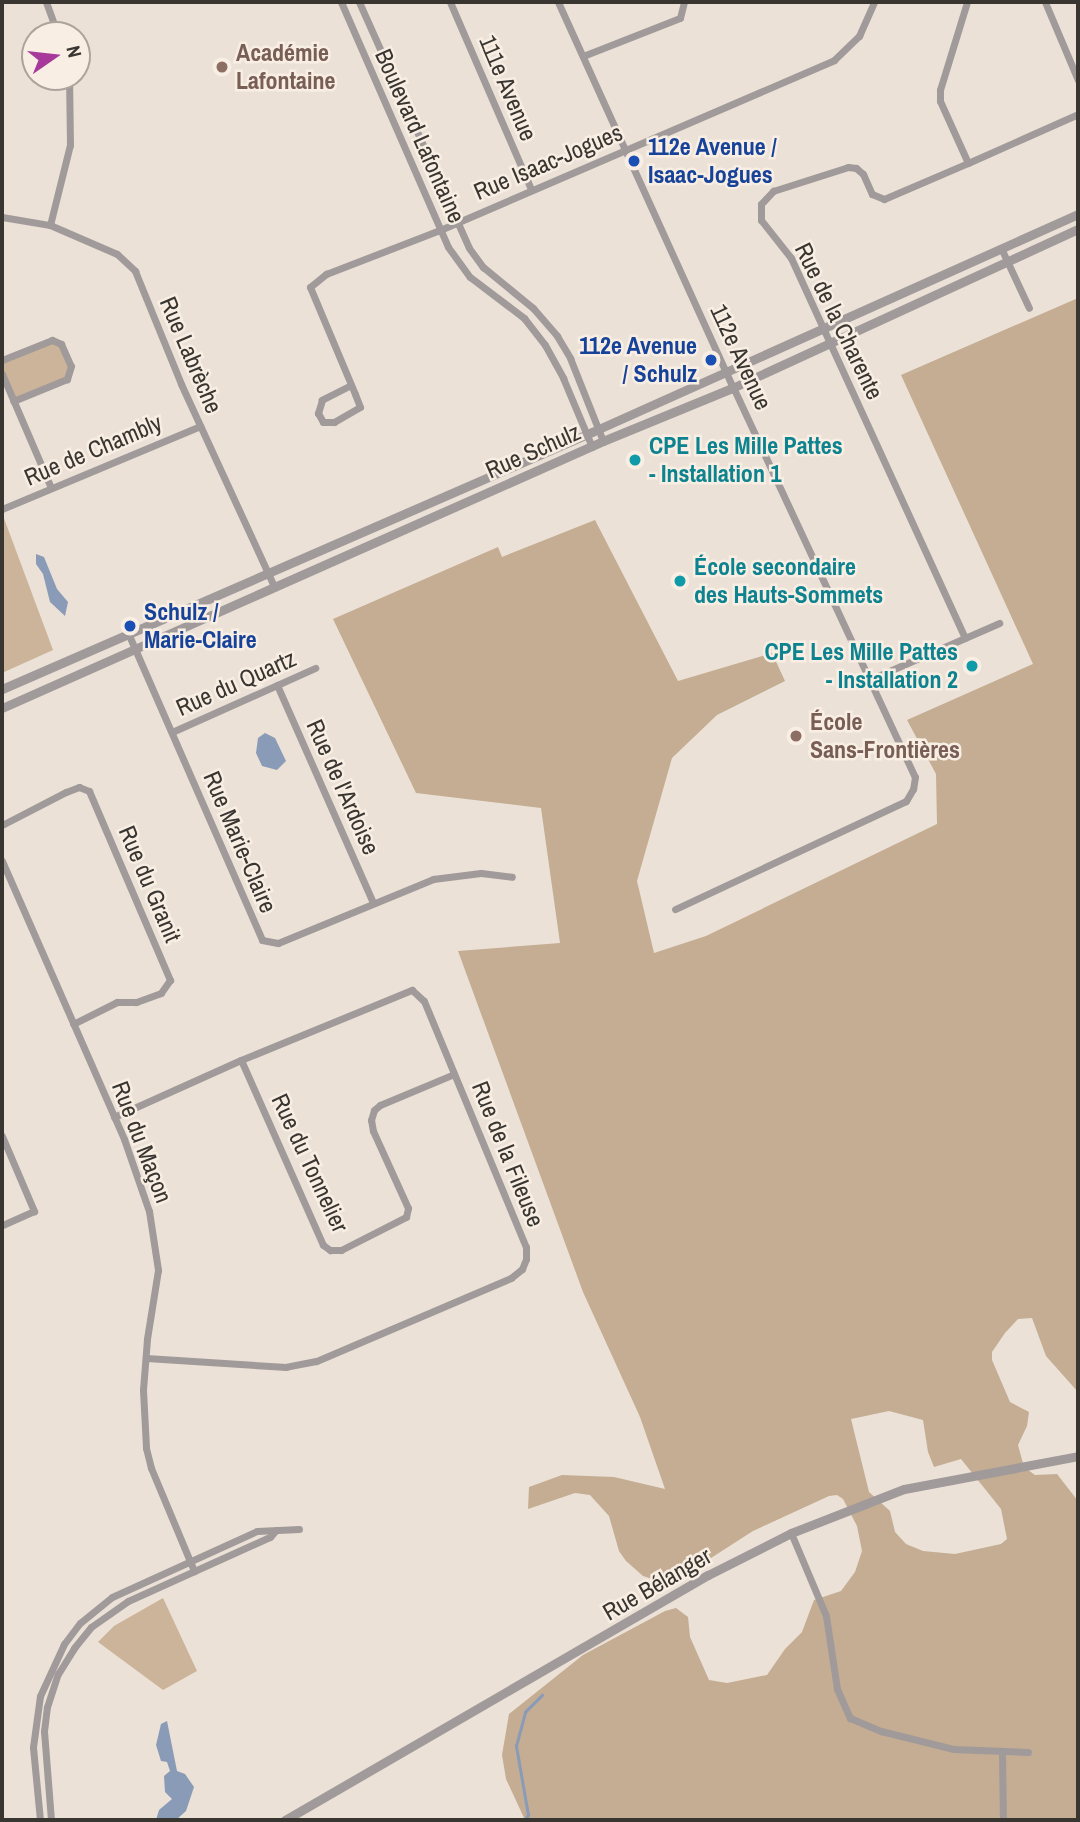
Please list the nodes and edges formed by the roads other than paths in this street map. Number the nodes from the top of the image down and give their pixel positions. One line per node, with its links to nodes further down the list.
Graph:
1 (46, 2): 10 (street)
2 (341, 2): 23 (street, Boulevard Lafontaine)
3 (359, 2): 20 (street, Boulevard Lafontaine)
4 (450, 2): 17 (street, 111e Avenue)
5 (558, 2): 11 (street, 112e Avenue)
6 (684, 2): 11 (street)
7 (874, 2): 15 (street, Rue Isaac-Jogues)
8 (967, 2): 16 (street)
9 (1045, 2): 12 (street)
10 (53, 21)
11 (583, 56): 15 (street, 112e Avenue)
12 (1078, 80)
13 (69, 91): 21 (street)
14 (1078, 114): 16 (street)
15 (626, 150): 17 (street, Rue Isaac-Jogues); 30 (street, 112e Avenue)
16 (968, 163): 27 (street, Rue de la Charente)
17 (531, 189): 20 (street, Rue Isaac-Jogues)
18 (1078, 214): 24 (street, Rue Schulz)
19 (2, 217): 21 (street, Rue Labrèche)
20 (457, 223): 23 (street, Rue Isaac-Jogues); 38 (street, Boulevard Lafontaine)
21 (50, 225): 37 (street, Rue Labrèche)
22 (1078, 229): 25 (street, Rue Schulz)
23 (440, 230): 32 (street, Rue Isaac-Jogues); 39 (street, Boulevard Lafontaine)
24 (1001, 248): 25 (street); 27 (street, Rue Schulz)
25 (1007, 260): 26 (street); 28 (street, Rue Schulz)
26 (1030, 309)
27 (824, 326): 28 (street, Rue de la Charente); 30 (street, Rue Schulz)
28 (831, 342): 33 (street, Rue Schulz); 48 (street, Rue de la Charente)
29 (2, 360): 35 (street)
30 (726, 372): 33 (street, 112e Avenue); 34 (street, Rue Schulz)
31 (2, 374): 35 (street)
32 (351, 385): 32 (street, Rue Isaac-Jogues)
33 (733, 387): 36 (street, Rue Schulz); 51 (street, 112e Avenue)
34 (664, 399): 36 (street); 38 (street, Rue Schulz)
35 (13, 401): 42 (street)
36 (670, 414): 40 (street, Rue Schulz)
37 (200, 426): 42 (street, Rue de Chambly); 44 (street, Rue Labrèche)
38 (598, 429): 39 (street, Rue Schulz); 40 (street, Boulevard Lafontaine)
39 (586, 434): 41 (street, Boulevard Lafontaine); 44 (street, Rue Schulz)
40 (603, 441): 41 (street, Rue Schulz)
41 (592, 447): 45 (street, Rue Schulz)
42 (51, 488): 43 (street, Rue de Chambly)
43 (2, 509)
44 (267, 571): 45 (street, Rue Labrèche); 47 (street, Rue Schulz)
45 (274, 586): 49 (street, Rue Schulz)
46 (999, 623): 48 (street)
47 (128, 633): 49 (street, Rue Marie-Claire); 52 (street, Rue Schulz)
48 (965, 638): 51 (street)
49 (135, 648): 55 (street, Rue Schulz); 57 (street, Rue Marie-Claire)
50 (316, 668): 53 (street, Rue du Quartz)
51 (871, 679): 62 (street, 112e Avenue)
52 (22, 680): 54 (street, Rue Schulz); 55 (street)
53 (277, 685): 57 (street, Rue du Quartz); 61 (street, Rue de l'Ardoise)
54 (2, 689)
55 (29, 696): 56 (street, Rue Schulz)
56 (2, 708)
57 (172, 732): 61 (street, Rue Marie-Claire)
58 (2, 825): 63 (street, Rue du Granit)
59 (2, 861): 63 (street, Rue du Maçon)
60 (512, 877): 61 (street, Rue Marie-Claire)
61 (373, 903)
62 (675, 909)
63 (73, 1024): 66 (street, Rue du Maçon)
64 (241, 1060): 65 (street, Rue de la Fileuse); 65 (street, Rue du Tonnelier); 66 (street, Rue de la Fileuse)
65 (454, 1074): 69 (street, Rue de la Fileuse)
66 (114, 1117): 69 (street, Rue du Maçon)
67 (2, 1136): 68 (street)
68 (2, 1225)
69 (146, 1358): 74 (street, Rue du Maçon)
70 (1078, 1456): 73 (street, Rue Bélanger)
71 (299, 1529): 72 (street)
72 (276, 1530): 74 (street); 75 (street)
73 (791, 1533): 76 (street); 80 (street, Rue Bélanger)
74 (190, 1561): 75 (street, Rue du Maçon); 78 (street)
75 (194, 1571): 79 (street)
76 (1002, 1752): 77 (street); 81 (street)
77 (1028, 1752)
78 (40, 1820)
79 (51, 1820)
80 (285, 1820)
81 (1003, 1820)

